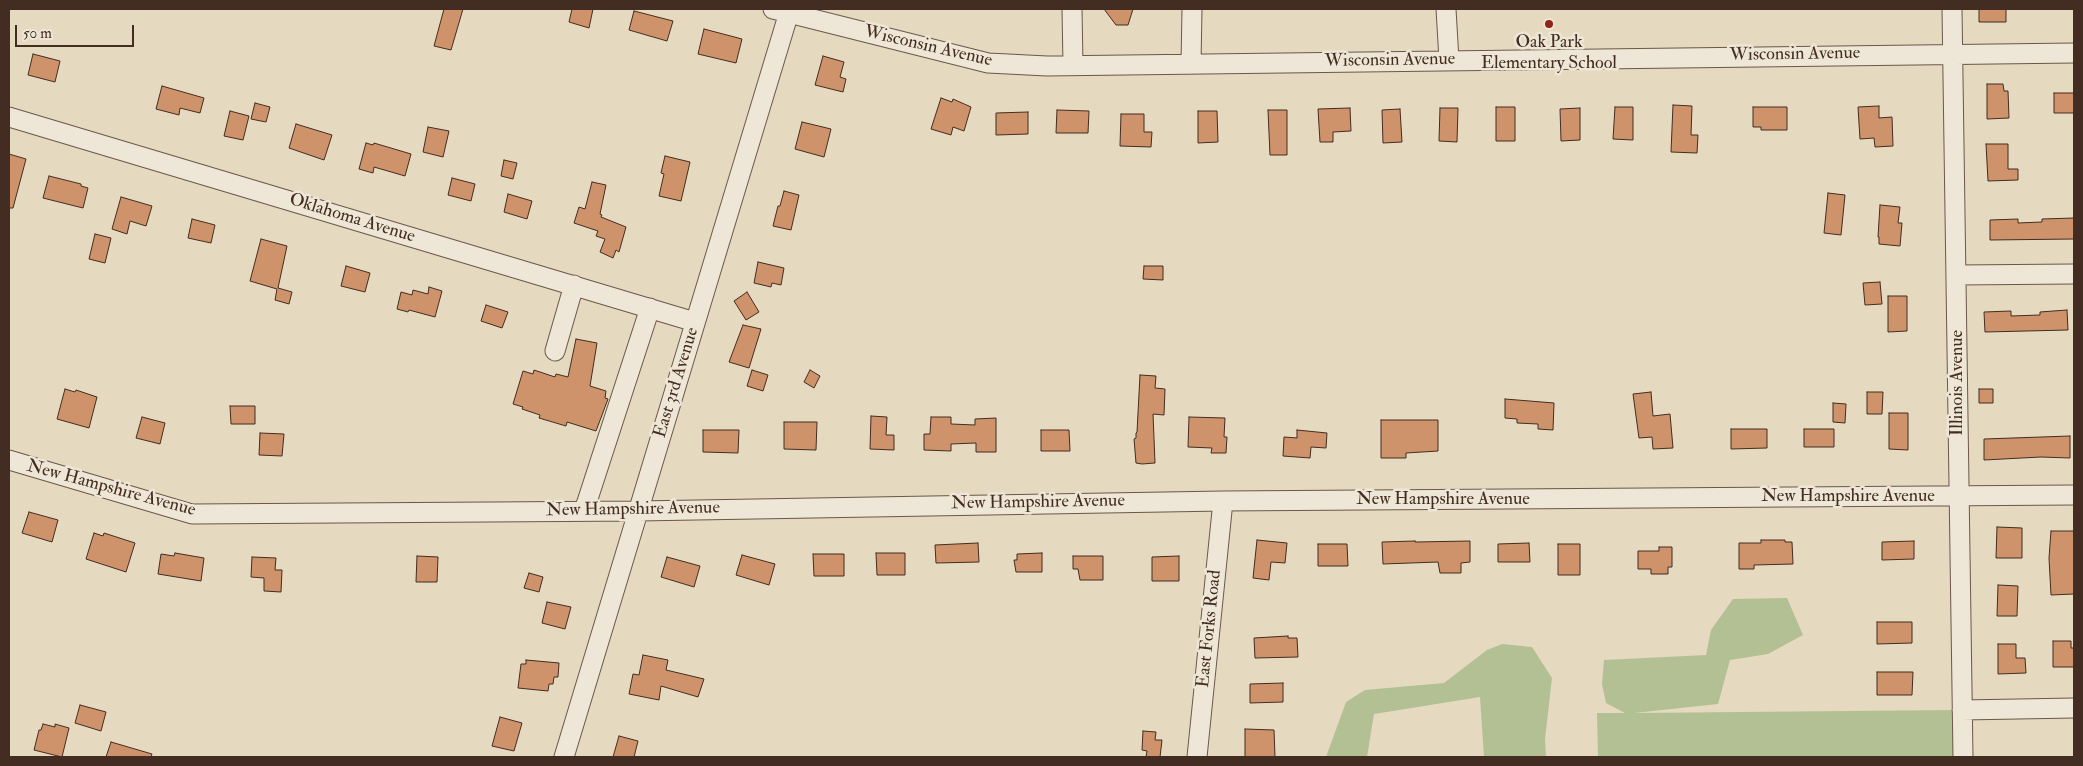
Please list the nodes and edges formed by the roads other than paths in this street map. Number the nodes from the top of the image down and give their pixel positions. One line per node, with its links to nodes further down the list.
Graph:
1 (1072, 9): 10 (street)
2 (1192, 9): 9 (street)
3 (1446, 9): 8 (street)
4 (1952, 9): 6 (street, Illinois Avenue)
5 (784, 10): 10 (street, Wisconsin Avenue); 16 (street, East 3rd Avenue)
6 (1952, 53): 7 (street, Wisconsin Avenue); 8 (street, Wisconsin Avenue); 13 (street, Illinois Avenue)
7 (2074, 53)
8 (1449, 60): 9 (street, Wisconsin Avenue)
9 (1191, 64): 10 (street, Wisconsin Avenue)
10 (1073, 66)
11 (9, 117): 14 (street, Oklahoma Avenue)
12 (2074, 274): 13 (street)
13 (1957, 275): 20 (street, Illinois Avenue)
14 (574, 285): 15 (street, Oklahoma Avenue); 17 (street)
15 (650, 308): 16 (street, Oklahoma Avenue); 22 (street)
16 (695, 322): 23 (street, East 3rd Avenue)
17 (555, 351)
18 (9, 460): 22 (street, New Hampshire Avenue)
19 (2074, 495): 20 (street, New Hampshire Avenue)
20 (1958, 496): 21 (street, New Hampshire Avenue); 25 (street, Illinois Avenue)
21 (1223, 501): 23 (street, New Hampshire Avenue); 27 (street, East Forks Road)
22 (584, 511): 23 (street, New Hampshire Avenue)
23 (638, 511): 26 (street, East 3rd Avenue)
24 (2074, 708): 25 (street)
25 (1962, 710): 28 (street, Illinois Avenue)
26 (564, 757)
27 (1197, 757)
28 (1963, 757)

